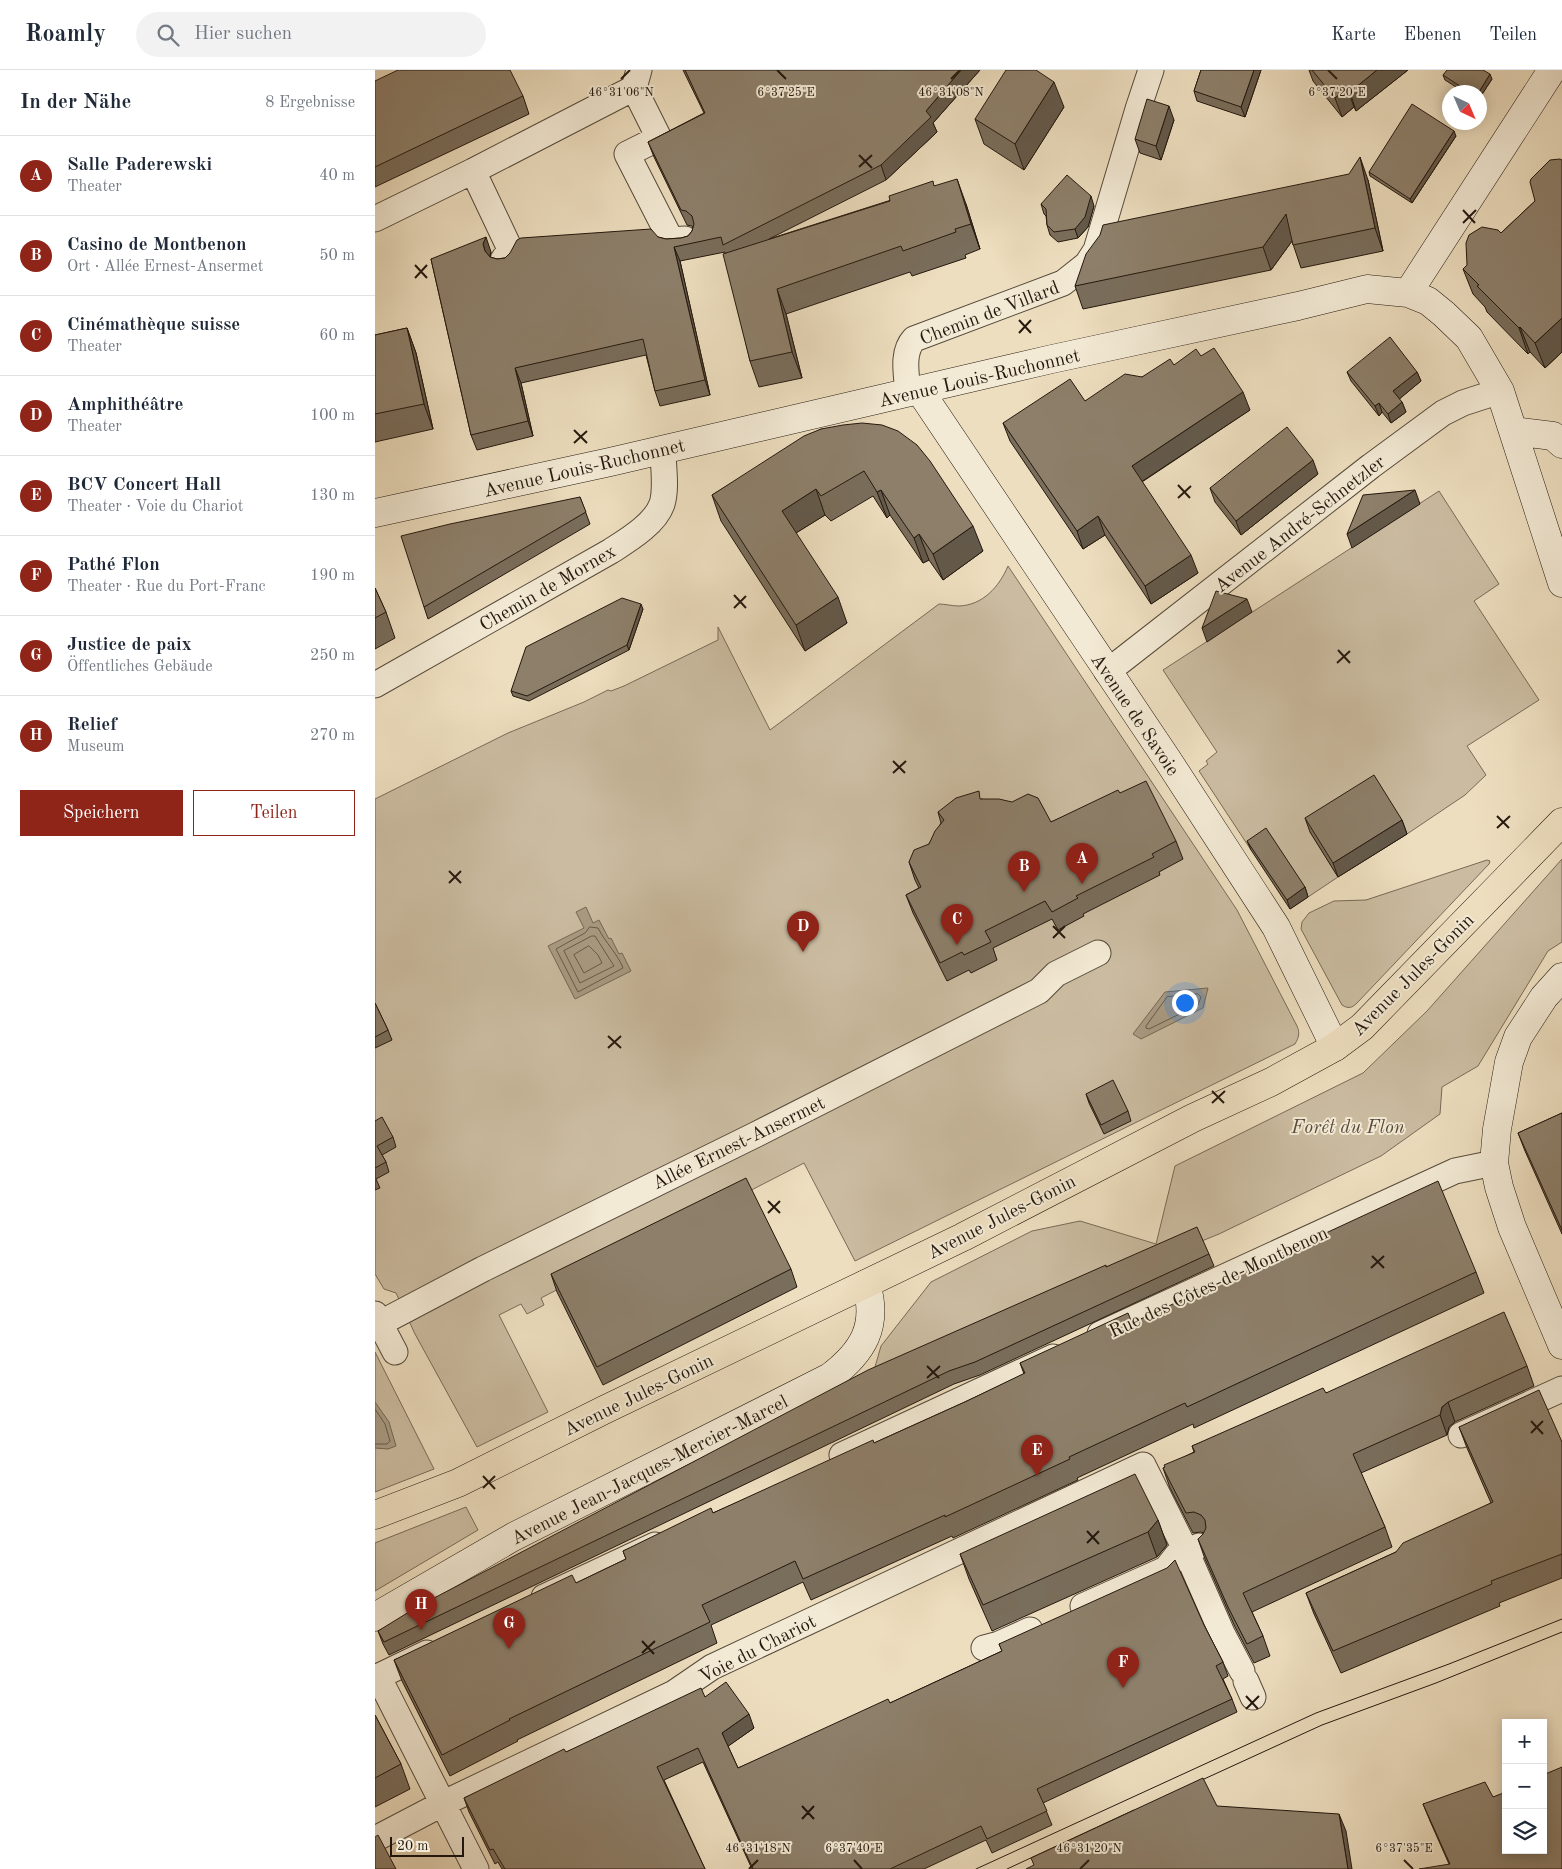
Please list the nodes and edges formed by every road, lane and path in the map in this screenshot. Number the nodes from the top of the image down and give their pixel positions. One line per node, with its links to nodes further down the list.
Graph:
1 (1151, 70): 10 (street, Chemin de Villard)
2 (1552, 70): 8 (street)
3 (636, 79): 4 (street); 6 (street)
4 (473, 171): 5 (street); 7 (street)
5 (375, 219)
6 (685, 239)
7 (503, 260)
8 (1408, 292): 9 (street, Avenue Louis-Ruchonnet); 10 (street, Avenue Louis-Ruchonnet)
9 (1500, 391): 11 (street, Avenue Louis-Ruchonnet); 16 (street, Avenue André-Schnetzler)
10 (914, 392): 13 (street, Avenue Louis-Ruchonnet); 16 (street, Avenue de Savoie)
11 (1514, 431): 12 (street); 15 (street, Avenue Louis-Ruchonnet)
12 (1562, 444)
13 (663, 450): 14 (street, Avenue Louis-Ruchonnet); 17 (street, Chemin de Mornex)
14 (375, 513)
15 (1562, 583)
16 (1107, 672): 21 (street, Avenue de Savoie)
17 (375, 685)
18 (1562, 822): 21 (main road, Avenue Jules-Gonin)
19 (1098, 953): 24 (street, Allée Ernest-Ansermet)
20 (1562, 977): 22 (street)
21 (1335, 1048): 23 (main road, Avenue Jules-Gonin)
22 (1494, 1163): 25 (street); 29 (street, Rue des Côtes-de-Montbenon)
23 (866, 1284): 30 (main road, Avenue Jules-Gonin); 34 (street, Avenue Jean-Jacques-Mercier-Marcel)
24 (377, 1321): 26 (street)
25 (1562, 1345)
26 (395, 1352)
27 (1562, 1388): 28 (street)
28 (1461, 1435)
29 (819, 1466)
30 (375, 1515)
31 (673, 1536): 33 (street)
32 (1192, 1548): 36 (street); 38 (street); 39 (street, Voie du Chariot)
33 (524, 1607)
34 (375, 1617)
35 (447, 1644): 37 (street)
36 (984, 1648)
37 (379, 1682): 39 (street)
38 (1247, 1683)
39 (443, 1804): 40 (street, Voie du Chariot); 41 (street)
40 (375, 1839)
41 (476, 1869)

